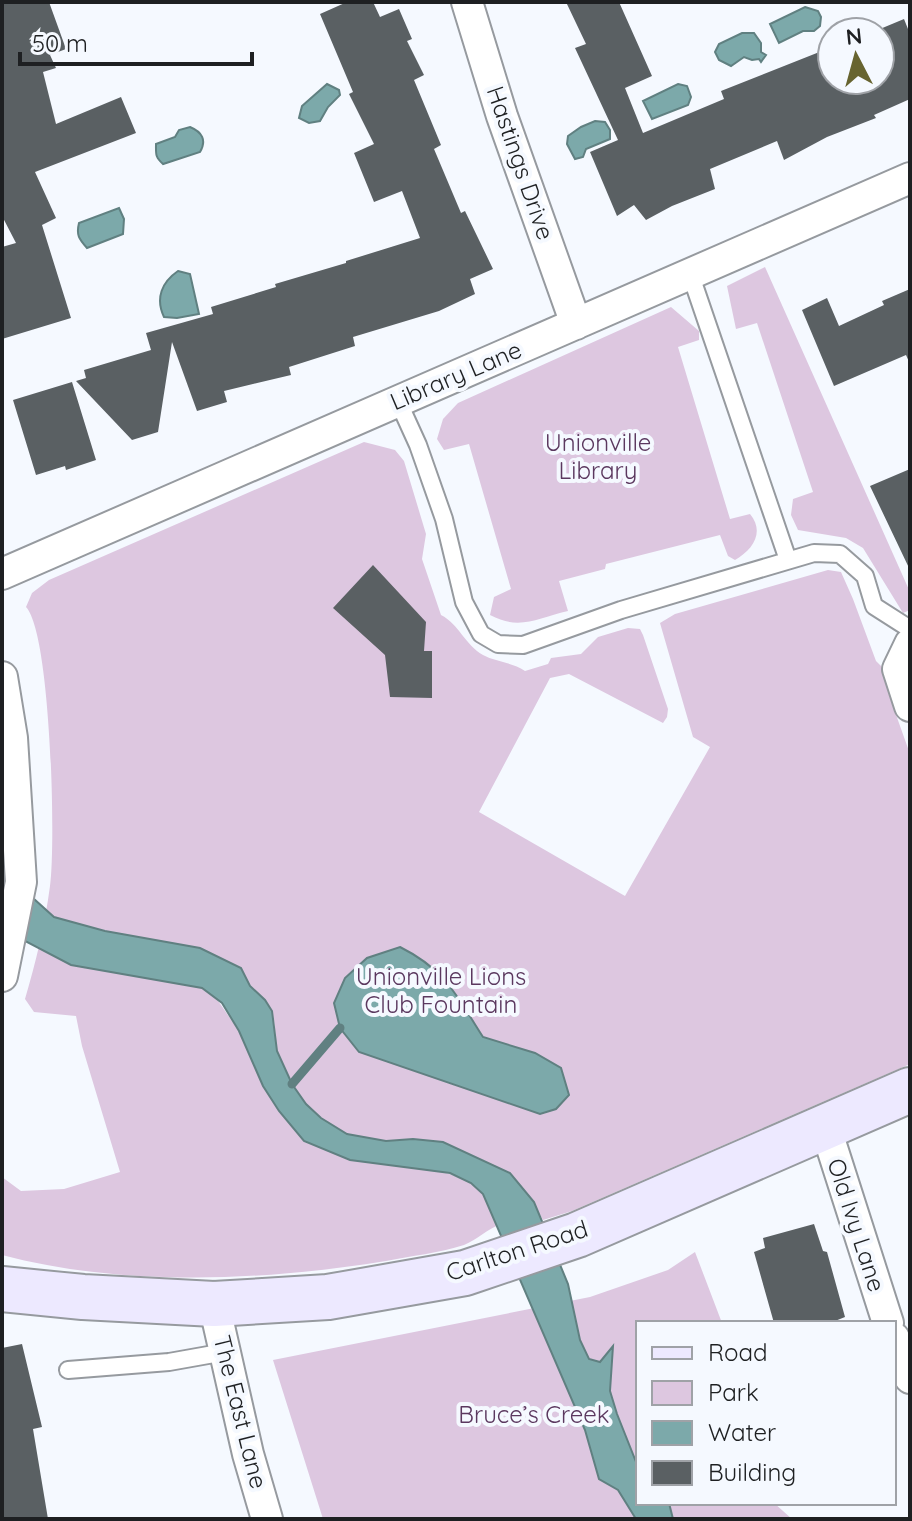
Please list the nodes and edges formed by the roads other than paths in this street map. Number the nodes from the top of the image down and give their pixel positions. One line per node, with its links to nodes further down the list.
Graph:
1 (467, 2): 4 (street, Hastings Drive)
2 (910, 178): 3 (street, Library Lane)
3 (690, 273): 4 (street, Library Lane); 6 (lane)
4 (576, 324): 5 (street, Library Lane)
5 (398, 401): 6 (lane); 7 (street, Library Lane)
6 (788, 560): 8 (lane)
7 (2, 574)
8 (910, 629)
9 (910, 644): 11 (street)
10 (2, 677): 12 (street)
11 (910, 706)
12 (5, 962)
13 (910, 1090): 14 (main road, Carlton Road)
14 (825, 1126): 16 (main road, Carlton Road); 17 (street, Old Ivy Lane)
15 (2, 1289): 16 (main road, Carlton Road)
16 (214, 1304): 19 (street, The East Lane)
17 (887, 1321)
18 (896, 1344): 21 (street)
19 (225, 1352): 20 (lane); 22 (street, The East Lane)
20 (68, 1370)
21 (910, 1378)
22 (267, 1519)

